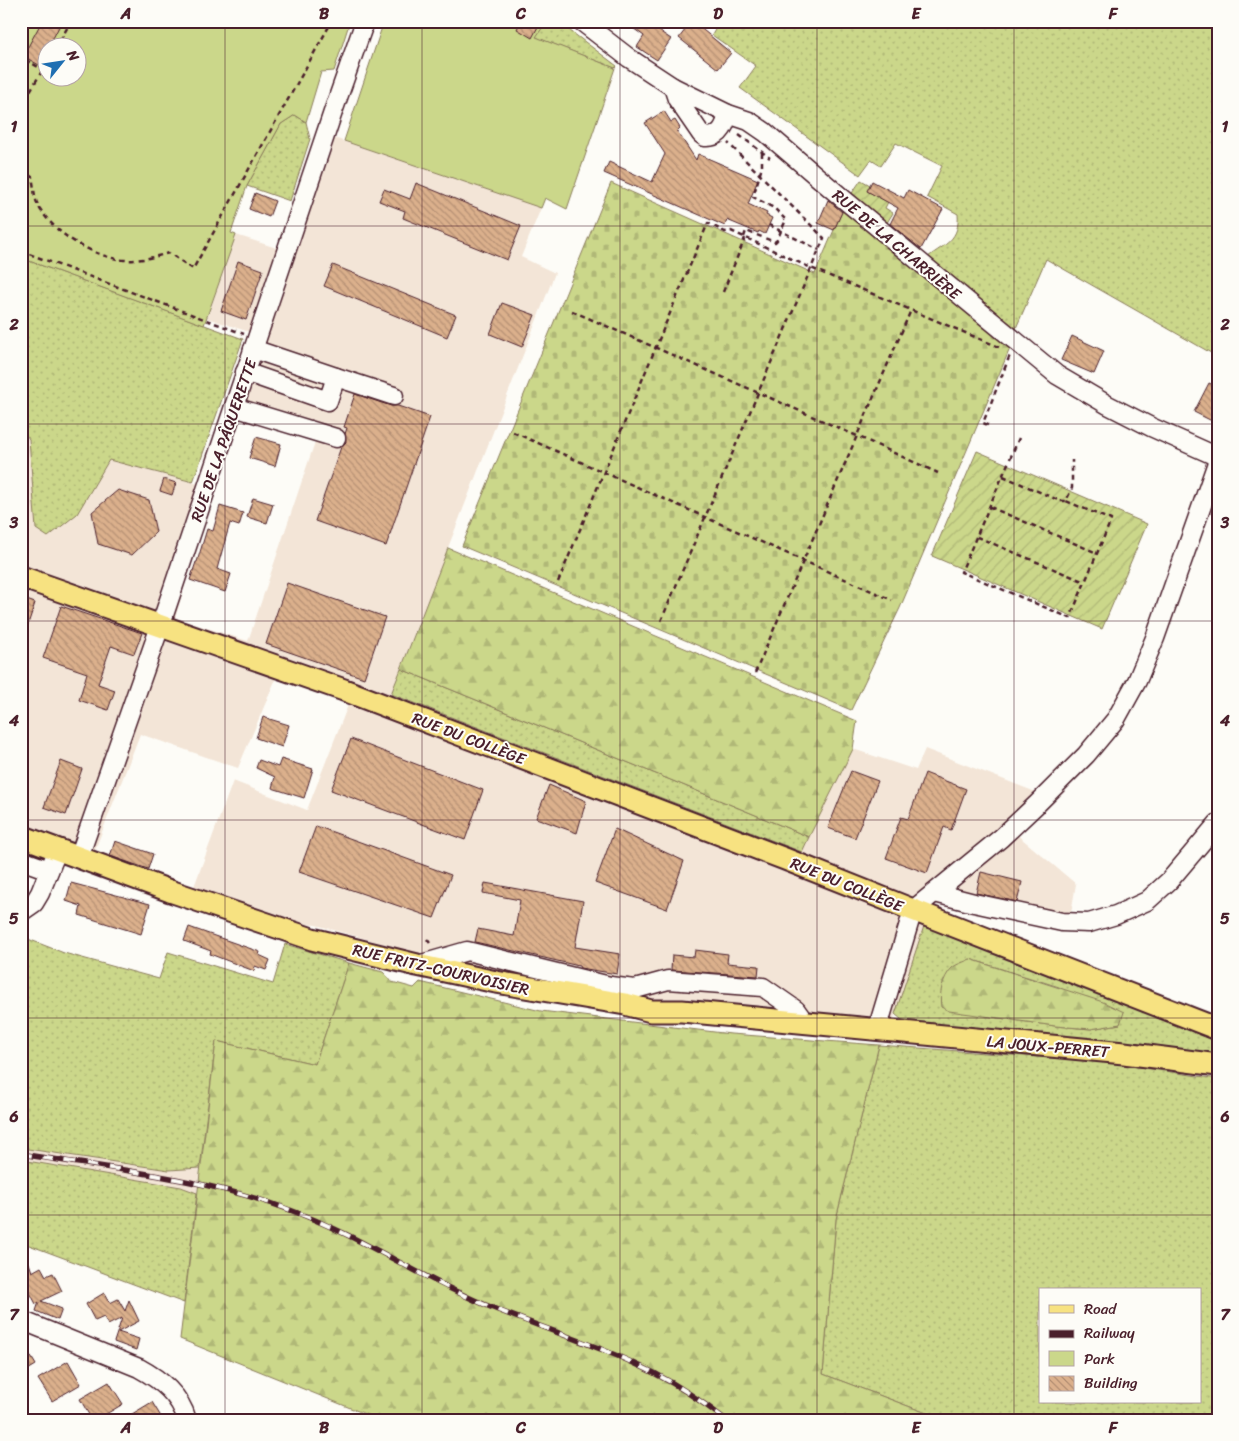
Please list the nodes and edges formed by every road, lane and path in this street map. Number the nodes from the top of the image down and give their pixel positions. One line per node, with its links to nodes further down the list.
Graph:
1 (25, 21): 8 (path)
2 (72, 21): 9 (path)
3 (308, 21): 7 (path)
4 (332, 21): 18 (path)
5 (365, 21): 29 (street, RUE DE LA PÂQUERETTE)
6 (581, 21): 13 (street, RUE DE LA CHARRIÈRE)
7 (305, 26)
8 (21, 27)
9 (62, 38)
10 (21, 52): 11 (path)
11 (38, 68)
12 (38, 77): 14 (path)
13 (673, 87): 15 (street, RUE DE LA CHARRIÈRE); 15 (street)
14 (21, 106)
15 (728, 114): 43 (street, RUE DE LA CHARRIÈRE)
16 (725, 140): 19 (path)
17 (762, 152): 19 (path)
18 (21, 170)
19 (760, 175): 21 (path); 23 (path)
20 (769, 225): 21 (path)
21 (781, 232): 22 (path); 23 (path)
22 (744, 237): 25 (path); 26 (path); 30 (path)
23 (819, 250): 25 (path)
24 (21, 251): 29 (path)
25 (811, 268): 27 (path); 35 (path)
26 (723, 292)
27 (911, 310): 31 (path); 40 (path)
28 (572, 311): 30 (path)
29 (255, 344): 33 (street, RUE DE LA PÂQUERETTE); 34 (street)
30 (655, 347): 35 (path); 45 (path)
31 (1002, 349)
32 (1011, 354): 38 (path)
33 (245, 372): 34 (street); 37 (street, RUE DE LA PÂQUERETTE)
34 (336, 377): 36 (street)
35 (758, 392): 40 (path); 50 (path)
36 (394, 396)
37 (234, 406): 41 (street); 59 (street, RUE DE LA PÂQUERETTE)
38 (988, 425)
39 (513, 432): 45 (path)
40 (857, 436): 46 (path); 53 (path)
41 (336, 438)
42 (1019, 438): 47 (path)
43 (1218, 459): 67 (street)
44 (1072, 460): 48 (path)
45 (604, 473): 50 (path); 55 (path)
46 (938, 473)
47 (1003, 476): 48 (path); 49 (path)
48 (1066, 501): 52 (path)
49 (990, 507): 51 (path); 52 (path)
50 (705, 518): 53 (path); 58 (path)
51 (977, 537): 56 (path); 56 (path)
52 (1097, 553): 56 (path)
53 (803, 560): 57 (path); 60 (path)
54 (21, 577): 59 (main road, RUE DU COLLÈGE)
55 (558, 582)
56 (1085, 582)
57 (892, 600)
58 (661, 621)
59 (160, 626): 64 (street, RUE DE LA PÂQUERETTE); 68 (main road, RUE DU COLLÈGE)
60 (755, 673)
61 (1218, 823): 67 (street)
62 (21, 836): 63 (main road, RUE FRITZ-COURVOISIER)
63 (58, 850): 64 (main road, RUE FRITZ-COURVOISIER); 66 (street)
64 (79, 858): 70 (main road, RUE FRITZ-COURVOISIER)
65 (21, 860): 66 (street)
66 (49, 870): 69 (street)
67 (935, 893): 68 (street)
68 (913, 910): 72 (main road); 73 (street)
69 (21, 912)
70 (610, 994): 71 (main road, RUE FRITZ-COURVOISIER); 71 (street)
71 (806, 1024): 73 (main road, RUE FRITZ-COURVOISIER)
72 (1218, 1029)
73 (877, 1030): 74 (main road, LA JOUX-PERRET)
74 (1218, 1066)
75 (21, 1320): 76 (street)
76 (187, 1420)

